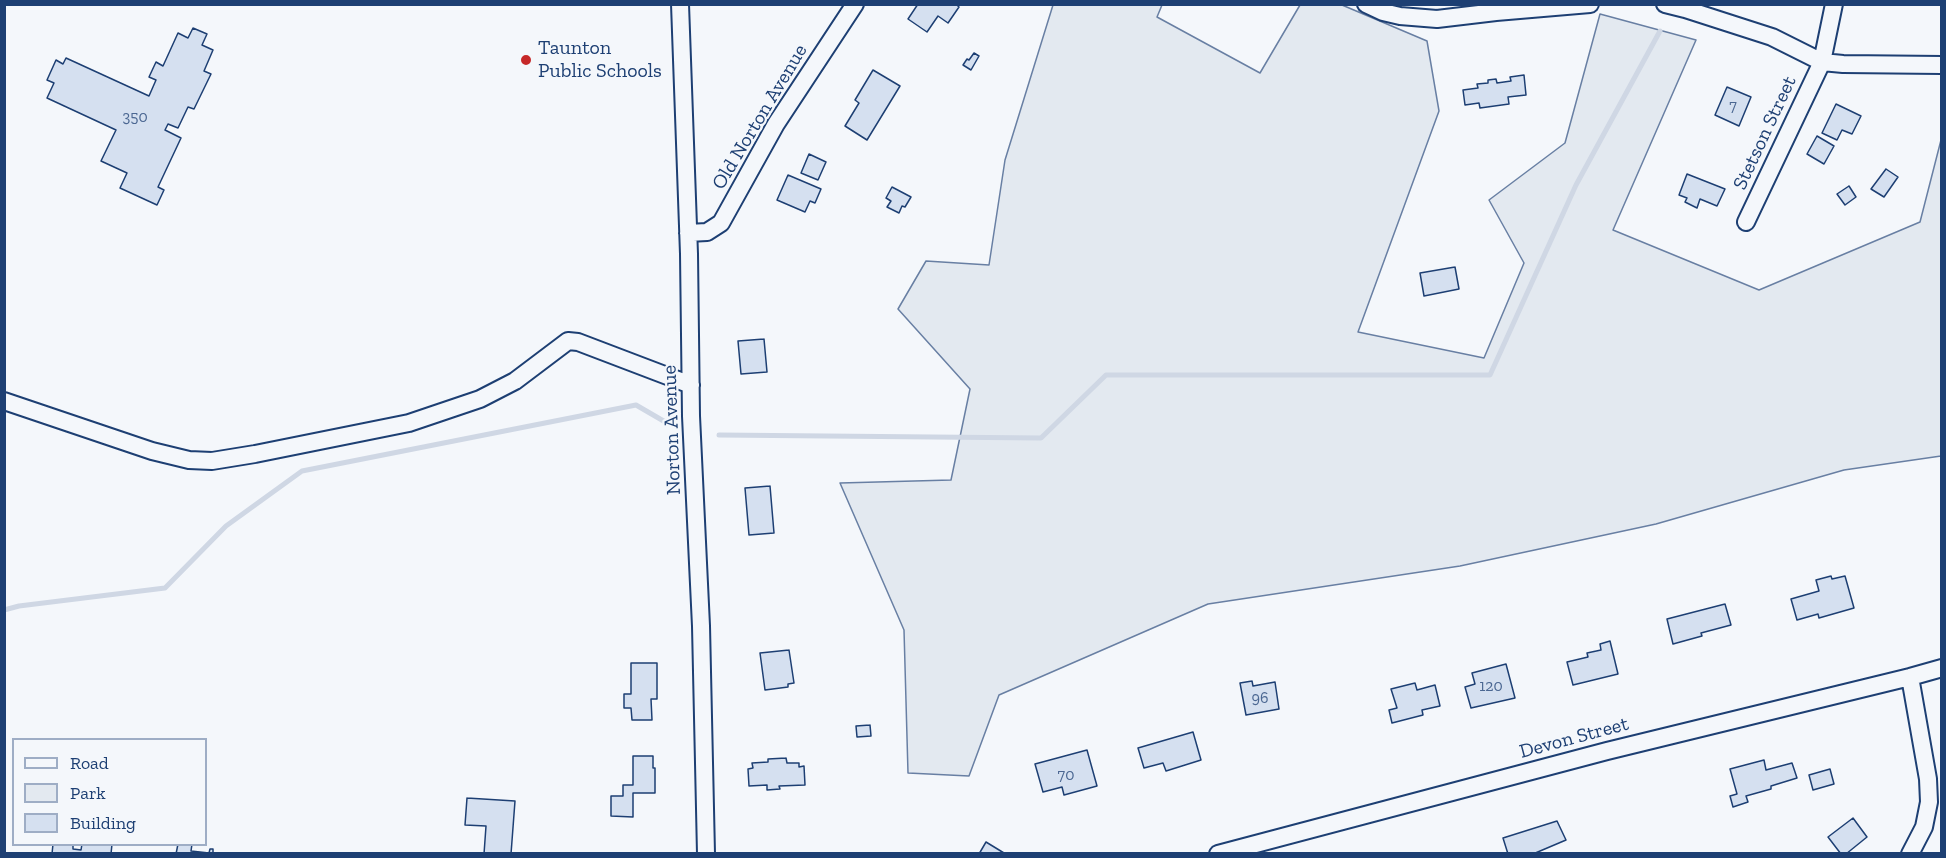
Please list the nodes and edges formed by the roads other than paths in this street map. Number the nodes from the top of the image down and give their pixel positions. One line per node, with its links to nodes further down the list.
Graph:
1 (680, 4): 10 (street, Norton Avenue)
2 (855, 4): 10 (street, Old Norton Avenue)
3 (1366, 4): 4 (street)
4 (1590, 4)
5 (1665, 4): 7 (street)
6 (1834, 4): 7 (street, Stetson Street)
7 (1822, 62): 8 (street); 9 (street, Stetson Street)
8 (1941, 65)
9 (1746, 222)
10 (688, 233): 11 (street, Norton Avenue)
11 (691, 385): 12 (street); 15 (street, Norton Avenue)
12 (4, 401)
13 (1941, 668): 14 (street, Devon Street)
14 (1910, 677): 16 (street, Devon Street); 17 (street)
15 (706, 854)
16 (1218, 854)
17 (1910, 854)

